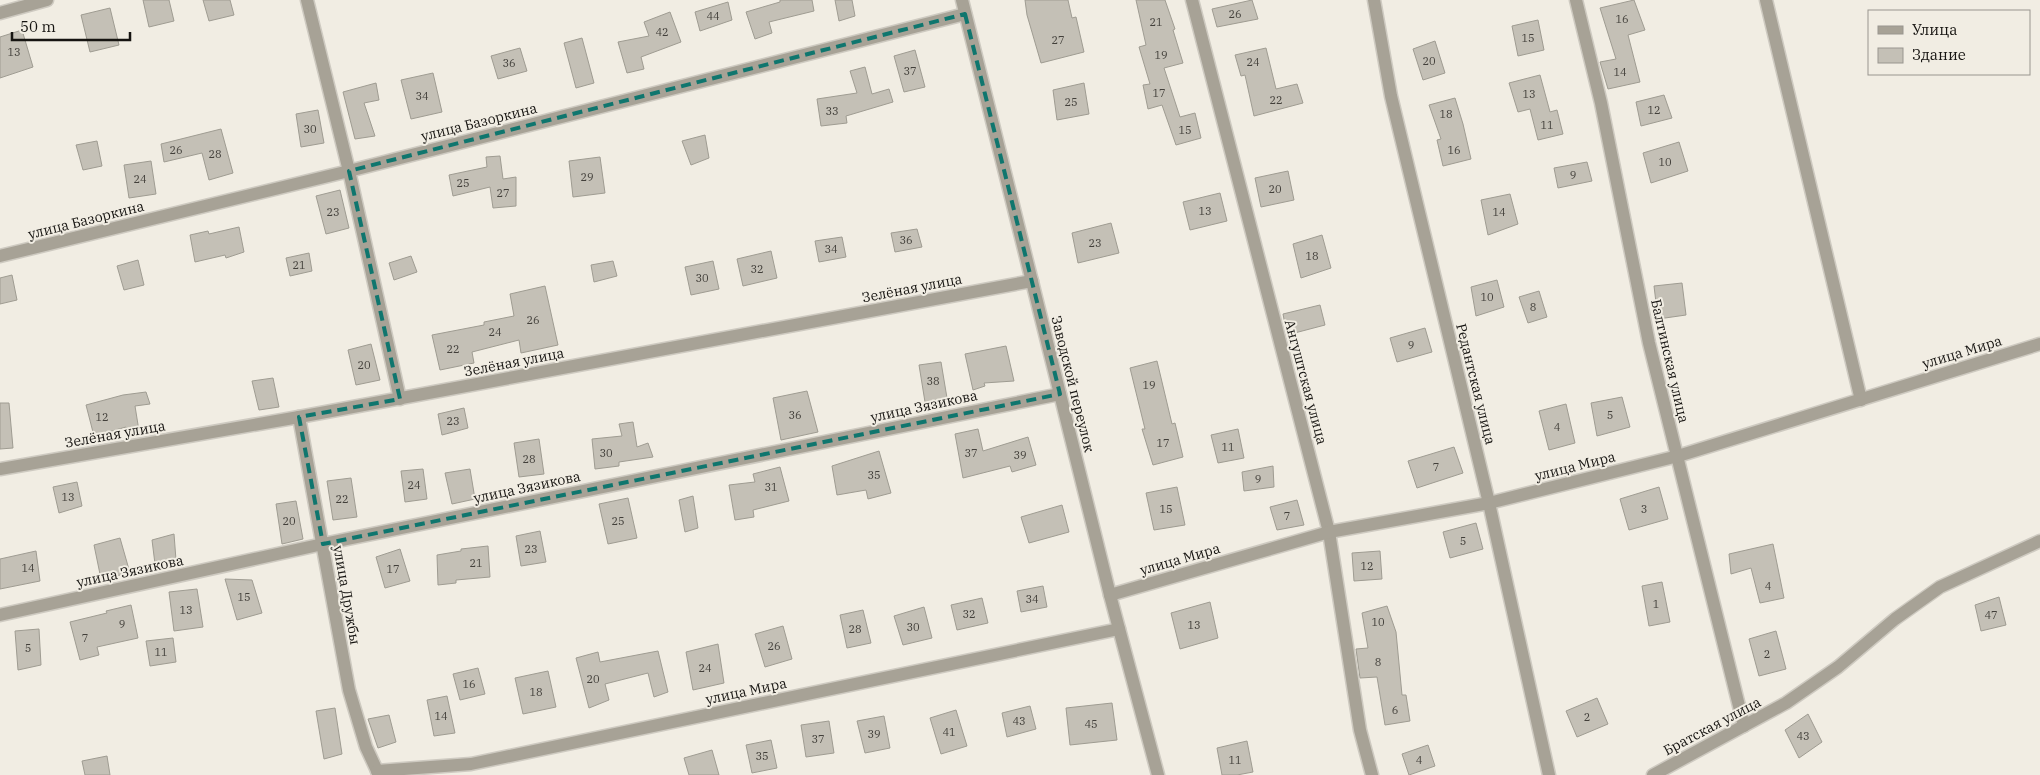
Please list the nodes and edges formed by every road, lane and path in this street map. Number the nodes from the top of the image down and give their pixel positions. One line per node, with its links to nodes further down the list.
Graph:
1 (46, 0): 8 (street)
2 (307, 0): 10 (street)
3 (962, 0): 9 (street, Заводской переулок)
4 (1192, 0): 21 (street, Ангуштская улица)
5 (1374, 0): 20 (street, Редантская улица)
6 (1576, 0): 18 (street, Балтинская улица)
7 (1766, 0): 16 (street)
8 (0, 13)
9 (965, 14): 10 (street, улица Базоркина); 12 (street, Заводской переулок)
10 (349, 171): 11 (street, улица Базоркина); 15 (street)
11 (0, 256)
12 (1032, 280): 14 (street, Заводской переулок); 15 (street, Зелёная улица)
13 (2040, 344): 16 (street, улица Мира)
14 (1060, 394): 23 (street, улица Зязикова); 24 (street, Заводской переулок)
15 (400, 399): 17 (street, Зелёная улица)
16 (1861, 400): 18 (street, улица Мира)
17 (299, 417): 19 (street, Зелёная улица); 23 (street, улица Дружбы)
18 (1678, 456): 20 (street, улица Мира); 27 (street, Балтинская улица)
19 (0, 469)
20 (1490, 503): 21 (street, улица Мира); 31 (street, Редантская улица)
21 (1329, 532): 24 (street, улица Мира); 30 (street, Ангуштская улица)
22 (2040, 541): 27 (street, Братская улица)
23 (323, 544): 25 (street, улица Зязикова); 28 (street, улица Дружбы)
24 (1110, 594): 26 (street, Заводской переулок)
25 (0, 615)
26 (1120, 629): 28 (street, улица Мира); 29 (street, Заводской переулок)
27 (1744, 726): 32 (street, Братская улица)
28 (378, 773)
29 (1158, 775)
30 (1372, 775)
31 (1549, 775)
32 (1653, 775)

